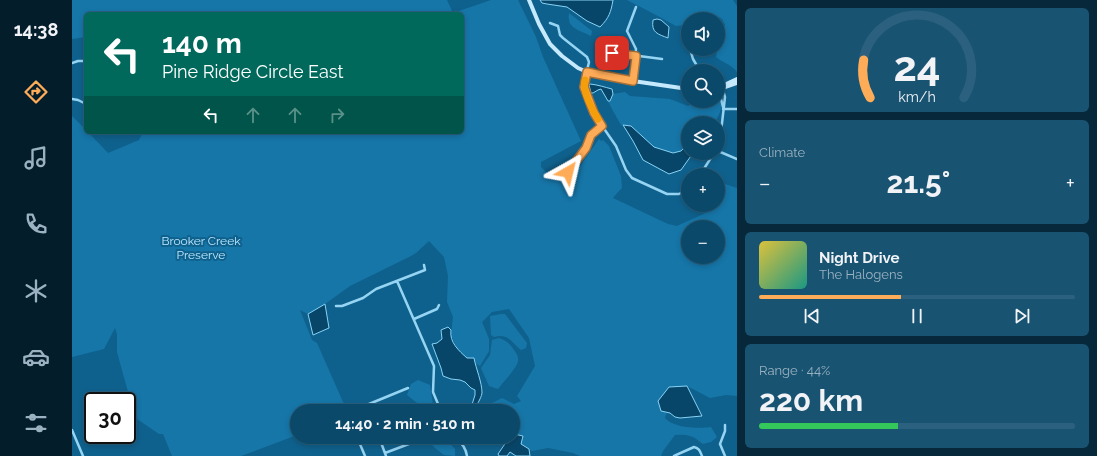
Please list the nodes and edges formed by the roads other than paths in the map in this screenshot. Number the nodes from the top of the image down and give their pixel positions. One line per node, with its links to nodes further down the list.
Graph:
1 (529, 0): 9 (street)
2 (636, 6): 5 (street)
3 (550, 23): 9 (street)
4 (600, 52): 5 (street)
5 (636, 56): 6 (street); 11 (street)
6 (662, 59)
7 (84, 61): 8 (street)
8 (72, 63)
9 (587, 72): 11 (street); 21 (street)
10 (737, 79): 13 (street)
11 (633, 81): 15 (street)
12 (737, 83): 14 (street)
13 (725, 84)
14 (725, 87)
15 (681, 88)
16 (72, 99): 17 (street)
17 (84, 103)
18 (723, 109): 19 (street); 20 (street)
19 (737, 110)
20 (722, 116)
21 (602, 126): 24 (street); 25 (street)
22 (725, 154): 23 (street)
23 (737, 159)
24 (568, 172)
25 (681, 193)
26 (424, 265): 27 (street)
27 (397, 281): 29 (street); 30 (street)
28 (439, 305): 30 (street)
29 (336, 306)
30 (414, 319): 33 (street)
31 (408, 388): 32 (street)
32 (369, 404)
33 (438, 404)
34 (726, 426): 46 (street)
35 (72, 430): 41 (street)
36 (360, 444): 42 (street)
37 (382, 444): 40 (street)
38 (411, 444): 40 (street)
39 (461, 444): 43 (street)
40 (386, 455)
41 (83, 456)
42 (365, 456)
43 (467, 456)
44 (674, 456): 45 (street)
45 (702, 456)
46 (725, 456)

